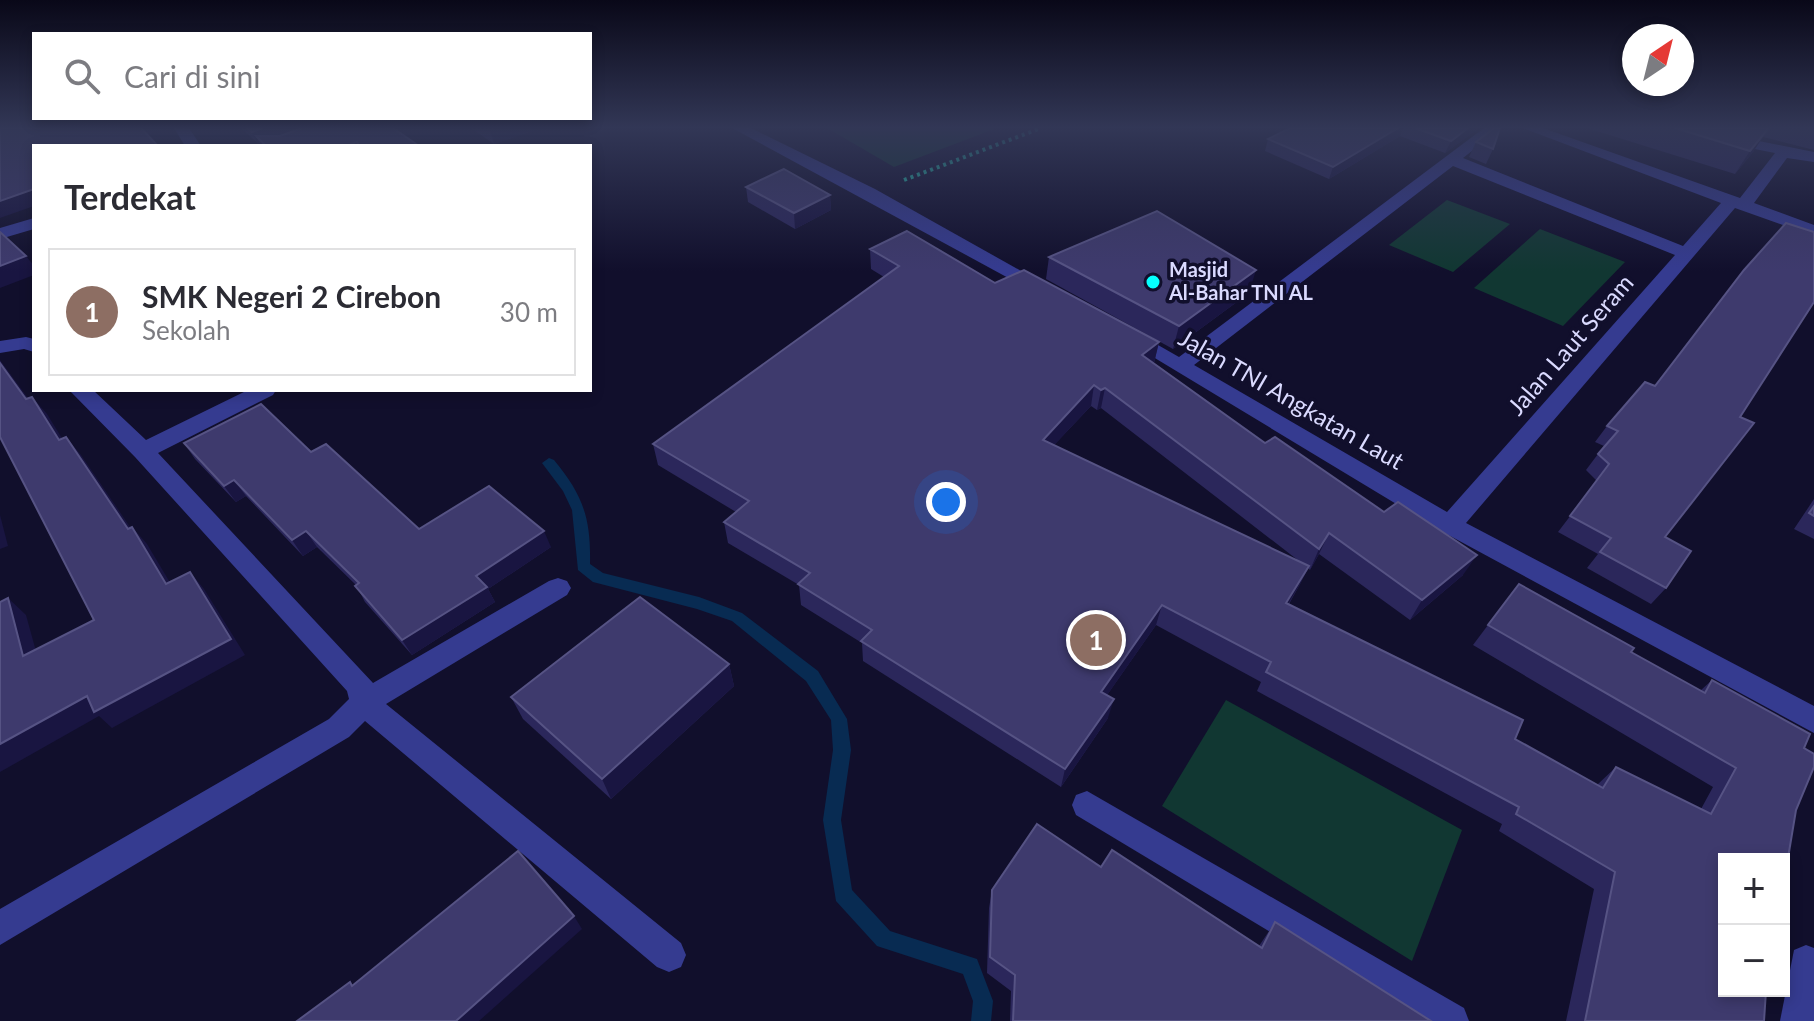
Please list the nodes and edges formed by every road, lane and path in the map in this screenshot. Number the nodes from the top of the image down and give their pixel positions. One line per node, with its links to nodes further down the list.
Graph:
1 (835, 176): 7 (street)
2 (915, 176): 7 (path)
3 (1428, 176): 17 (street)
4 (1492, 176): 12 (street)
5 (1669, 176): 8 (street)
6 (1763, 176): 8 (street, Jalan Laut Seram)
7 (869, 193): 13 (street)
8 (1738, 203): 10 (street); 12 (street, Jalan Laut Seram)
9 (32, 224): 11 (street)
10 (1814, 231)
11 (0, 234)
12 (1685, 253): 21 (street, Jalan Laut Seram)
13 (1059, 298)
14 (1113, 328): 17 (street, Jalan TNI Angkatan Laut)
15 (32, 345): 16 (street)
16 (0, 347)
17 (1181, 365): 21 (street, Jalan TNI Angkatan Laut)
18 (82, 392): 20 (street)
19 (261, 392): 20 (street)
20 (143, 451): 23 (street)
21 (1450, 525): 24 (street, Jalan TNI Angkatan Laut)
22 (558, 588): 23 (street)
23 (364, 703): 26 (street); 27 (street)
24 (1814, 720)
25 (1087, 805): 29 (street)
26 (0, 928)
27 (669, 955)
28 (1806, 962): 30 (street)
29 (1451, 1021)
30 (1798, 1021)

